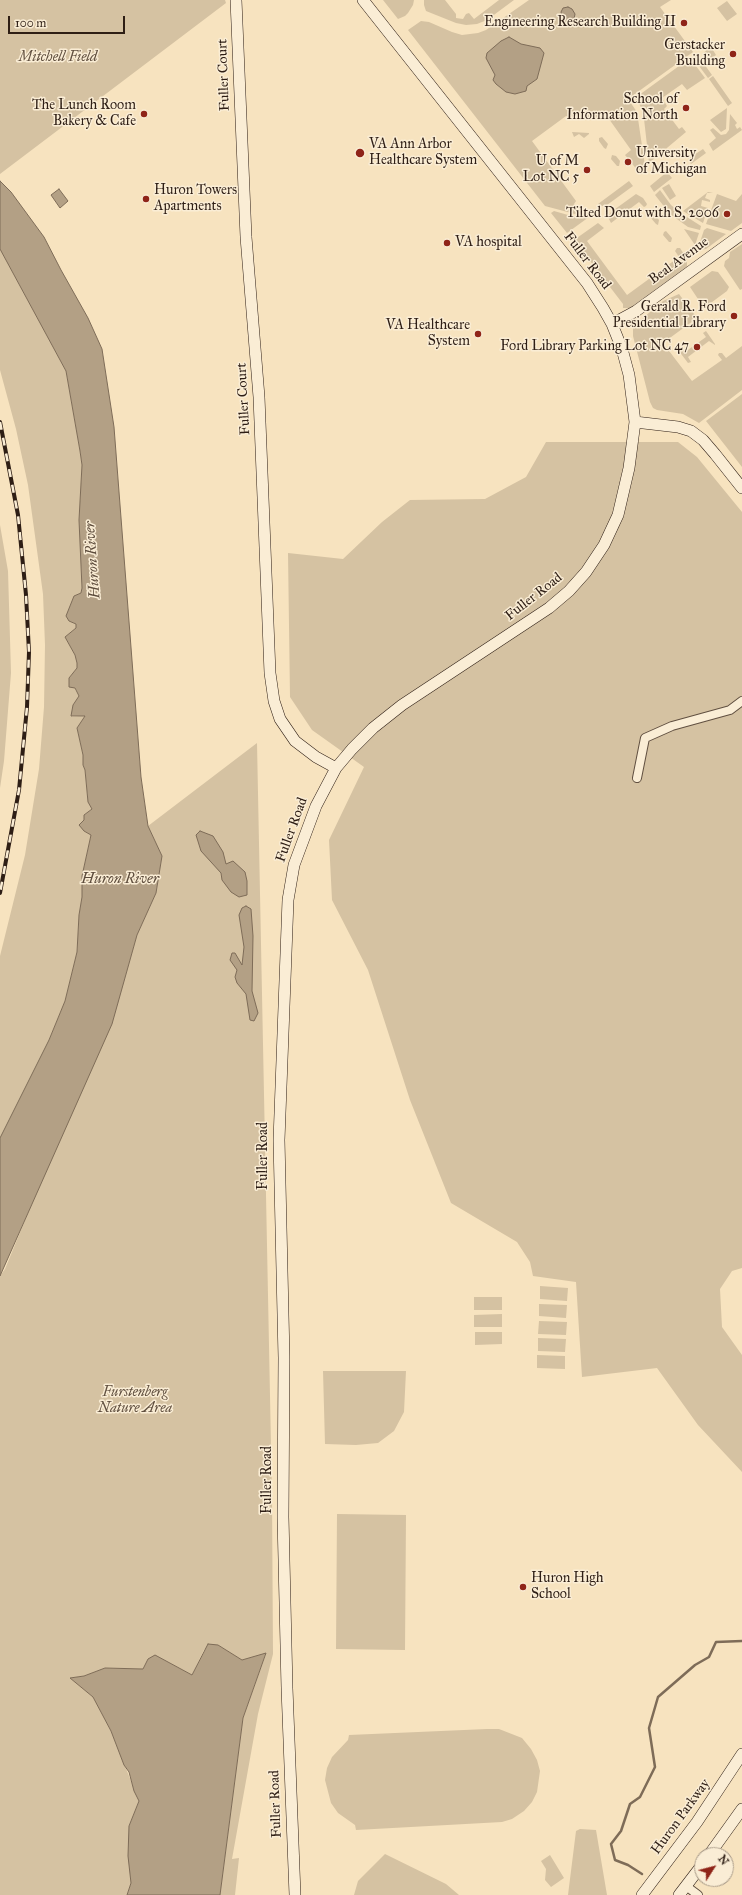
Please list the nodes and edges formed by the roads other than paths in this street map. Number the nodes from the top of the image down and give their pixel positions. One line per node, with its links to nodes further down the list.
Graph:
1 (236, 0): 8 (main road, Fuller Court)
2 (363, 0): 4 (main road, Fuller Road)
3 (742, 234): 4 (main road, Beal Avenue)
4 (612, 324): 5 (main road, Fuller Road)
5 (635, 422): 6 (main road); 8 (main road, Fuller Road)
6 (742, 488)
7 (742, 700): 9 (street)
8 (336, 768): 15 (main road, Fuller Road)
9 (637, 778)
10 (742, 1754): 16 (main road, Huron Parkway)
11 (742, 1809): 12 (main road)
12 (715, 1847)
13 (694, 1876): 14 (main road)
14 (683, 1891): 17 (street)
15 (295, 1895)
16 (642, 1895)
17 (698, 1895)

